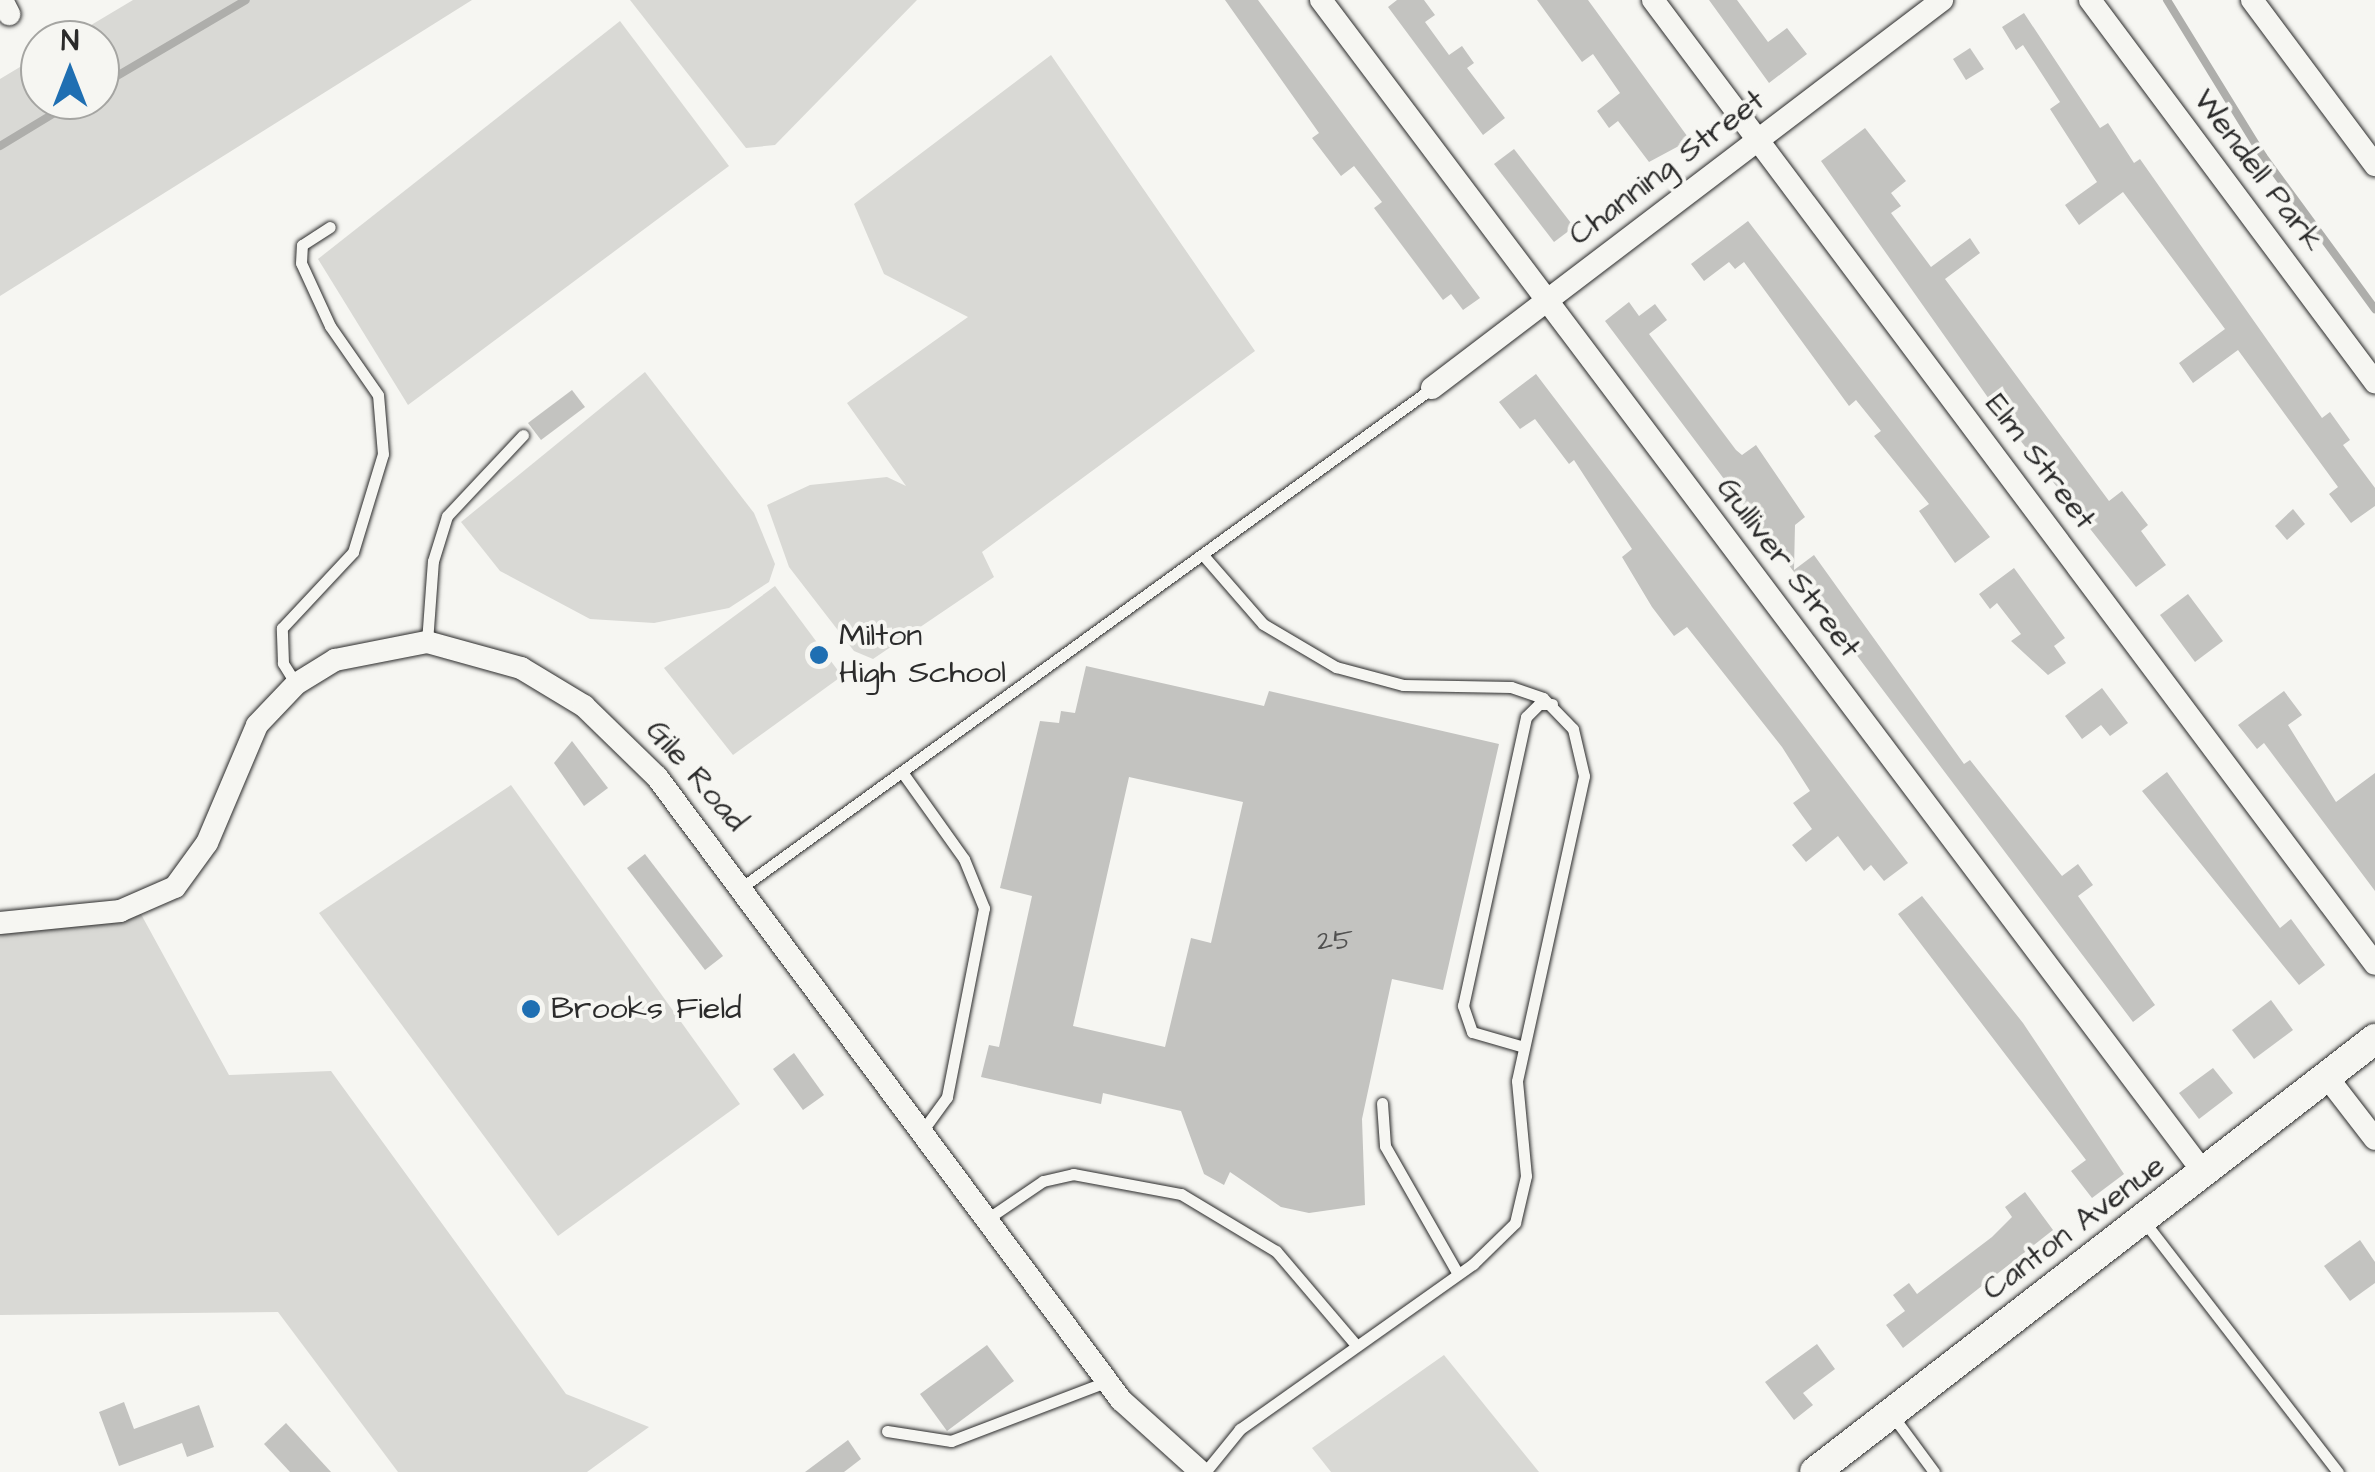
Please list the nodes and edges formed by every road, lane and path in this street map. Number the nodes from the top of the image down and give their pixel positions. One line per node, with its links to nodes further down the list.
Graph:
1 (1321, 0): 9 (street, Gulliver Street)
2 (1654, 0): 6 (street, Elm Street)
3 (1942, 0): 6 (street, Channing Street)
4 (2090, 0): 10 (street, Wendell Park)
5 (2252, 0): 7 (street)
6 (1758, 140): 9 (street, Channing Street); 20 (street, Elm Street)
7 (2375, 166)
8 (330, 227): 15 (lane)
9 (1546, 301): 11 (street, Channing Street); 27 (street, Gulliver Street)
10 (2375, 382)
11 (1432, 388): 13 (lane)
12 (523, 435): 14 (lane)
13 (1203, 554): 16 (lane); 17 (lane)
14 (427, 642): 15 (street, Gile Road); 18 (street, Gile Road)
15 (296, 684): 19 (street, Gile Road)
16 (1552, 704): 22 (lane); 22 (lane)
17 (902, 772): 18 (lane); 25 (lane)
18 (745, 885): 25 (street, Gile Road)
19 (0, 922)
20 (2375, 964)
21 (2375, 1039): 23 (main road, Canton Avenue)
22 (1524, 1047): 30 (lane)
23 (2327, 1077): 26 (street); 27 (main road, Canton Avenue)
24 (1382, 1103): 30 (lane)
25 (924, 1129): 28 (street, Gile Road)
26 (2375, 1139)
27 (2204, 1173): 29 (main road, Canton Avenue)
28 (990, 1218): 31 (lane); 32 (street, Gile Road)
29 (2143, 1220): 33 (main road, Canton Avenue); 38 (lane)
30 (1458, 1274): 31 (lane)
31 (1356, 1345): 35 (lane)
32 (1108, 1381): 34 (lane); 35 (street, Gile Road)
33 (1891, 1413): 36 (main road, Canton Avenue); 37 (lane)
34 (887, 1431)
35 (1203, 1472)
36 (1814, 1472)
37 (1934, 1472)
38 (2338, 1472)

